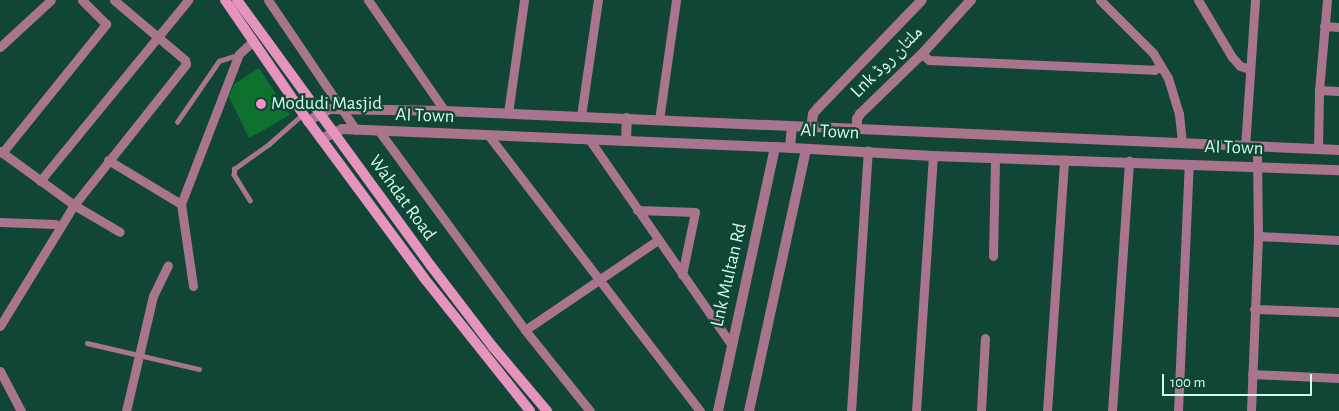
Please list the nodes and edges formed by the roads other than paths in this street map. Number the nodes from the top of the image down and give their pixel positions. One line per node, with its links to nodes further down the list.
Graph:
1 (51, 0): 22 (street)
2 (82, 0): 56 (street)
3 (114, 0): 20 (street)
4 (188, 0): 20 (street)
5 (225, 0): 21 (main road, Wahdat Road)
6 (237, 0): 32 (main road, Wahdat Road)
7 (268, 0): 29 (street)
8 (368, 0): 30 (street)
9 (524, 0): 31 (street)
10 (598, 0): 33 (street)
11 (676, 0): 36 (street)
12 (922, 0): 39 (street)
13 (971, 0): 24 (street, Lnk ملتان روڈ)
14 (1100, 0): 25 (street)
15 (1198, 0): 26 (street)
16 (1255, 0): 26 (street)
17 (1327, 0): 18 (street)
18 (1324, 26): 19 (street); 27 (street)
19 (1339, 26)
20 (158, 37): 60 (street); 66 (street)
21 (253, 41): 23 (street); 34 (main road, Wahdat Road)
22 (0, 47)
23 (239, 54): 37 (lane); 68 (street)
24 (922, 54): 25 (street); 41 (street, Lnk ملتان روڈ)
25 (1161, 66): 48 (street)
26 (1250, 69): 50 (street)
27 (1319, 90): 28 (street); 54 (street)
28 (1339, 90)
29 (342, 110): 30 (street); 32 (street); 40 (street)
30 (445, 111): 31 (street)
31 (508, 113): 33 (street)
32 (319, 114): 34 (street); 43 (main road, Wahdat Road)
33 (581, 116): 35 (street)
34 (305, 118): 45 (main road, Wahdat Road); 67 (lane)
35 (627, 118): 36 (street); 47 (street)
36 (659, 120): 38 (street)
37 (177, 122)
38 (792, 126): 39 (street); 51 (street)
39 (811, 127): 41 (street)
40 (356, 130): 42 (street, AI Town); 43 (street, AI Town)
41 (857, 130): 48 (street)
42 (379, 131): 44 (street, AI Town); 85 (street)
43 (332, 132): 45 (street, AI Town); 97 (main road, Wahdat Road)
44 (489, 136): 46 (street, AI Town); 80 (street)
45 (321, 139): 96 (main road, Wahdat Road)
46 (589, 140): 47 (street, AI Town); 70 (street)
47 (626, 141): 49 (street, AI Town)
48 (1182, 142): 50 (street)
49 (775, 147): 51 (street, AI Town); 88 (street, Lnk Multan Rd)
50 (1245, 147): 52 (street)
51 (790, 148): 53 (street, AI Town)
52 (1258, 148): 54 (street); 64 (street)
53 (806, 149): 57 (street, AI Town); 101 (street)
54 (1318, 150): 55 (street)
55 (1339, 150)
56 (1, 152): 66 (street)
57 (868, 152): 58 (street, AI Town); 102 (street)
58 (933, 156): 59 (street, AI Town); 103 (street)
59 (995, 158): 61 (street, AI Town); 77 (street)
60 (108, 160): 68 (street); 69 (street)
61 (1064, 160): 62 (street, AI Town); 105 (street)
62 (1129, 161): 63 (street, AI Town); 106 (street)
63 (1189, 164): 64 (street, AI Town); 107 (street)
64 (1258, 167): 65 (street, AI Town); 74 (street)
65 (1339, 170)
66 (40, 181): 69 (street)
67 (250, 201)
68 (181, 204): 81 (street)
69 (74, 205): 72 (street); 73 (street)
70 (637, 210): 75 (street); 79 (street)
71 (0, 222): 72 (street)
72 (59, 226): 84 (street)
73 (120, 232)
74 (1258, 236): 76 (street); 82 (street)
75 (658, 240): 79 (street); 80 (street)
76 (1339, 240)
77 (993, 256)
78 (168, 265): 89 (street)
79 (682, 275): 88 (street)
80 (600, 279): 85 (street); 99 (street)
81 (193, 286)
82 (1254, 309): 83 (street); 92 (street)
83 (1339, 312)
84 (0, 326)
85 (525, 330): 98 (street)
86 (985, 338): 104 (street)
87 (88, 344): 89 (lane)
88 (731, 344): 100 (street, Lnk Multan Rd)
89 (139, 356): 90 (lane); 95 (street)
90 (199, 370)
91 (0, 371): 94 (street)
92 (1252, 374): 93 (street); 108 (street)
93 (1339, 378)
94 (21, 411)
95 (126, 411)
96 (530, 411)
97 (547, 411)
98 (590, 411)
99 (700, 411)
100 (718, 411)
101 (749, 411)
102 (852, 411)
103 (916, 411)
104 (981, 411)
105 (1048, 411)
106 (1112, 411)
107 (1178, 411)
108 (1251, 411)

